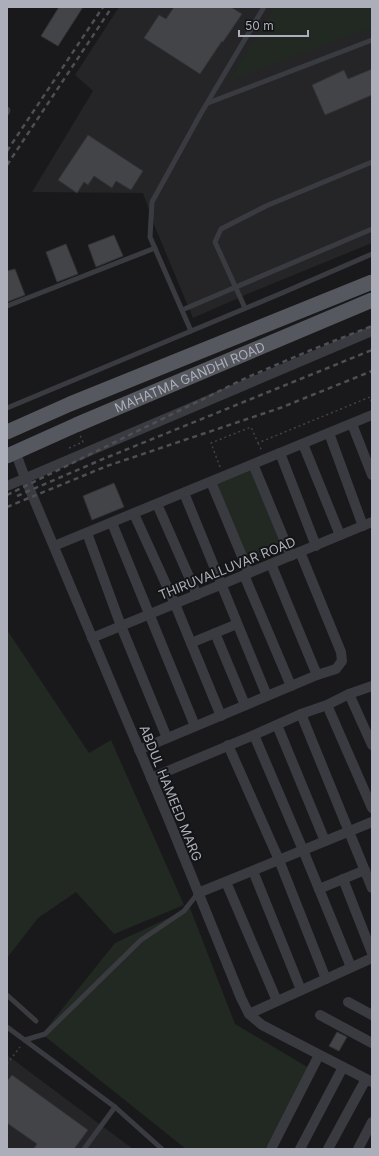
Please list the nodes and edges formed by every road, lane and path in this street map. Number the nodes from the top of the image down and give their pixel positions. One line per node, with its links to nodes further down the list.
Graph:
1 (264, 7): 3 (lane)
2 (372, 40): 3 (lane)
3 (208, 103): 8 (lane)
4 (7, 109): 5 (lane)
5 (7, 113)
6 (372, 162): 11 (lane)
7 (372, 229): 11 (lane)
8 (155, 248): 13 (lane); 15 (lane)
9 (372, 254): 14 (lane)
10 (372, 282): 24 (main road, MAHATMA GANDHI ROAD)
11 (236, 287): 14 (lane); 15 (lane)
12 (372, 300): 29 (main road, MAHATMA GANDHI ROAD)
13 (7, 306)
14 (245, 308): 16 (lane)
15 (182, 310): 16 (lane)
16 (191, 331): 20 (lane)
17 (372, 331): 34 (street)
18 (7, 402): 20 (lane)
19 (372, 403): 33 (path)
20 (13, 406): 21 (lane)
21 (7, 408)
22 (372, 416): 23 (street)
23 (352, 424): 25 (street); 32 (street)
24 (7, 432)
25 (329, 433): 27 (street); 41 (street)
26 (83, 442): 28 (path)
27 (303, 444): 30 (street); 43 (street)
28 (69, 448)
29 (11, 453): 34 (street, ABDUL HAMEED MARG)
30 (280, 453): 31 (street); 45 (street)
31 (253, 464): 33 (street); 46 (street)
32 (372, 475)
33 (224, 476): 35 (street)
34 (25, 478): 36 (street); 44 (street, ABDUL HAMEED MARG)
35 (211, 482): 37 (street); 48 (street)
36 (7, 486)
37 (184, 493): 38 (street); 49 (street)
38 (157, 504): 39 (street); 50 (street)
39 (134, 514): 40 (street); 51 (street)
40 (112, 523): 42 (street); 52 (street)
41 (367, 524): 43 (street, THIRUVALLUVAR ROAD)
42 (87, 533): 44 (street); 54 (street)
43 (340, 536): 45 (street, THIRUVALLUVAR ROAD)
44 (54, 546): 56 (street, ABDUL HAMEED MARG)
45 (316, 546): 46 (street, THIRUVALLUVAR ROAD)
46 (296, 554): 47 (street, THIRUVALLUVAR ROAD); 58 (street)
47 (271, 564): 48 (street, THIRUVALLUVAR ROAD); 58 (street)
48 (247, 574): 49 (street, THIRUVALLUVAR ROAD); 59 (street)
49 (221, 585): 50 (street, THIRUVALLUVAR ROAD); 53 (street)
50 (197, 594): 51 (street, THIRUVALLUVAR ROAD)
51 (175, 604): 52 (street, THIRUVALLUVAR ROAD); 57 (street)
52 (149, 615): 54 (street, THIRUVALLUVAR ROAD); 68 (street)
53 (237, 624): 55 (street); 62 (street)
54 (121, 626): 56 (street, THIRUVALLUVAR ROAD); 70 (street)
55 (215, 633): 57 (street); 63 (street)
56 (92, 638): 73 (street, ABDUL HAMEED MARG)
57 (191, 643): 66 (street)
58 (317, 675): 59 (street)
59 (291, 686): 62 (street)
60 (372, 686): 61 (street)
61 (349, 694): 64 (street); 72 (street)
62 (267, 696): 63 (street)
63 (245, 705): 66 (street)
64 (327, 705): 65 (street); 75 (street)
65 (301, 714): 67 (street); 77 (street)
66 (221, 716): 68 (street)
67 (278, 725): 69 (street); 78 (street)
68 (195, 726): 70 (street)
69 (254, 735): 71 (street); 79 (street)
70 (168, 738): 73 (street)
71 (228, 745): 74 (street); 80 (street)
72 (372, 745)
73 (139, 750): 74 (street, ABDUL HAMEED MARG)
74 (151, 778): 87 (street, ABDUL HAMEED MARG)
75 (372, 808)
76 (372, 822): 77 (street)
77 (349, 831): 78 (street); 82 (street)
78 (325, 841): 79 (street)
79 (304, 850): 80 (street); 86 (street)
80 (279, 860): 81 (street); 91 (street)
81 (253, 870): 84 (street); 92 (street)
82 (365, 870): 83 (street); 85 (street)
83 (343, 879): 86 (street); 88 (street)
84 (226, 882): 87 (street); 94 (street)
85 (372, 888)
86 (319, 889): 90 (street)
87 (198, 893): 96 (street, ABDUL HAMEED MARG); 101 (lane)
88 (372, 953)
89 (372, 958): 90 (street)
90 (351, 968): 91 (street)
91 (326, 979): 92 (street)
92 (301, 990): 94 (street)
93 (7, 995): 99 (lane)
94 (277, 1001): 96 (street)
95 (348, 1002): 98 (street)
96 (249, 1014): 103 (street, ABDUL HAMEED MARG)
97 (320, 1015): 102 (street)
98 (372, 1015)
99 (36, 1021)
100 (7, 1027): 101 (lane)
101 (25, 1040): 105 (path); 109 (lane)
102 (372, 1043)
103 (320, 1055): 107 (street, ABDUL HAMEED MARG); 113 (street)
104 (7, 1059): 105 (path)
105 (10, 1061): 106 (path)
106 (7, 1064)
107 (343, 1067): 108 (street, ABDUL HAMEED MARG); 114 (street)
108 (369, 1080): 115 (street)
109 (115, 1107): 111 (lane); 112 (lane)
110 (372, 1122): 116 (street)
111 (84, 1149)
112 (162, 1149)
113 (271, 1149)
114 (300, 1149)
115 (328, 1149)
116 (358, 1149)

